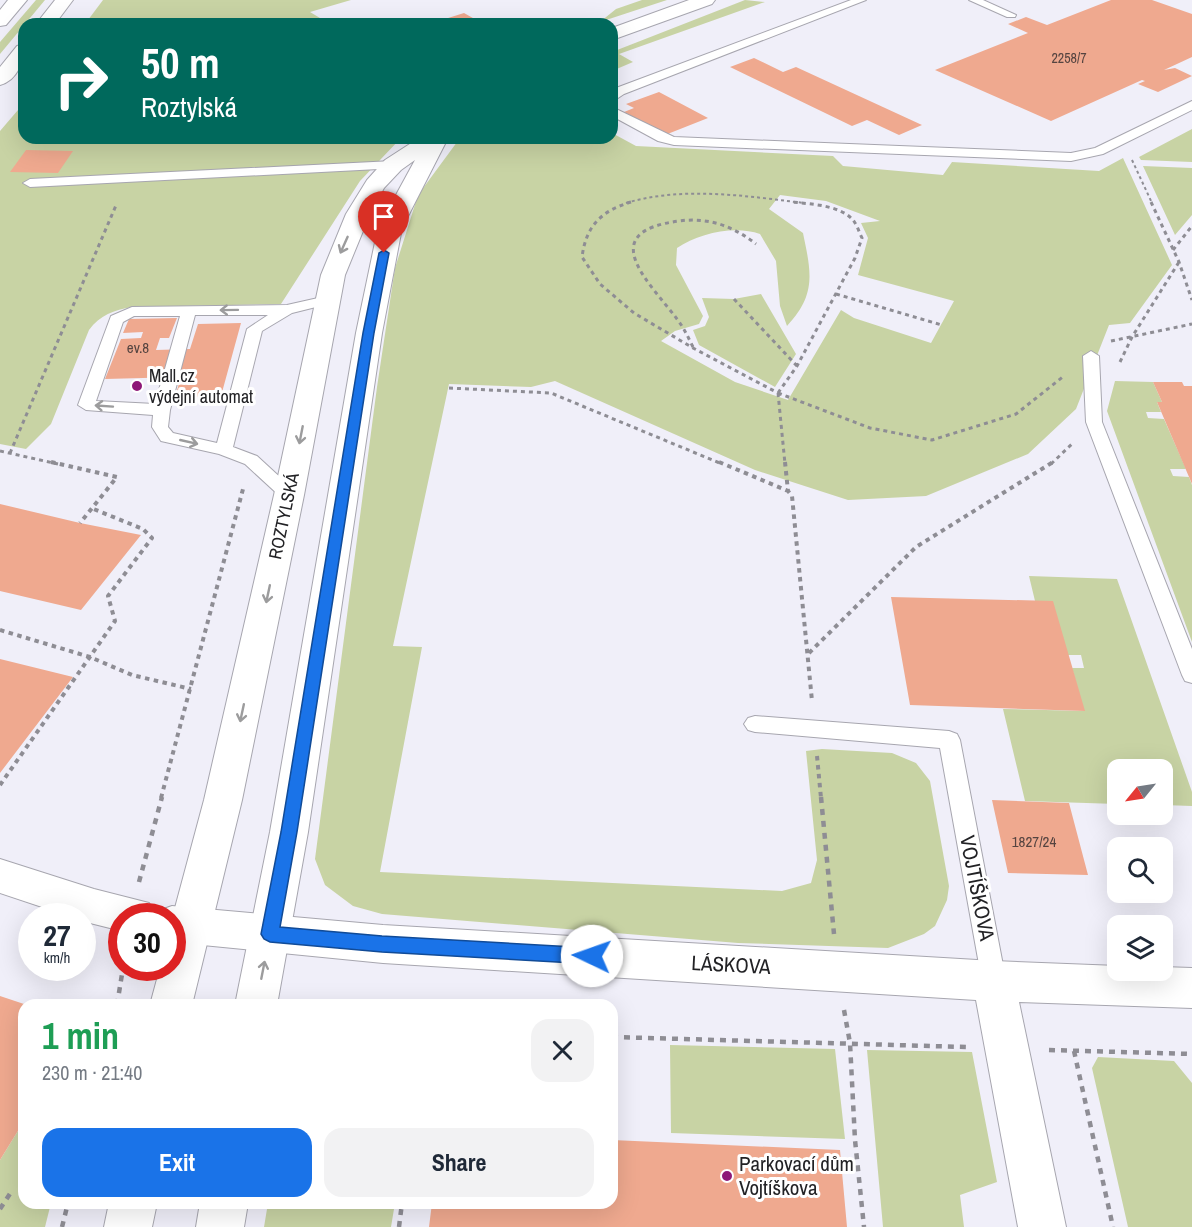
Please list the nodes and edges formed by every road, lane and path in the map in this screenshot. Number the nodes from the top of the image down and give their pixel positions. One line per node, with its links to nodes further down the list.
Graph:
1 (18, 0): 8 (main road)
2 (64, 0): 7 (main road)
3 (706, 0): 9 (main road)
4 (861, 0): 12 (lane)
5 (974, 0): 6 (lane)
6 (1011, 15)
7 (50, 18)
8 (0, 21)
9 (618, 32)
10 (18, 57): 11 (main road)
11 (0, 79)
12 (618, 93)
13 (1192, 105): 14 (lane)
14 (618, 114)
15 (424, 144): 18 (main road, ROZTYLSKÁ)
16 (434, 144): 62 (main road)
17 (1130, 155): 23 (path)
18 (393, 165): 19 (lane); 27 (main road, ROZTYLSKÁ, one-way to 27)
19 (160, 178): 20 (lane); 43 (path)
20 (30, 183)
21 (1192, 226): 23 (path)
22 (756, 244): 34 (path)
23 (1173, 250): 24 (path)
24 (1179, 262): 28 (path); 33 (path)
25 (836, 294): 32 (path); 34 (path); 36 (path)
26 (734, 299): 36 (path)
27 (327, 300): 29 (lane); 46 (main road, ROZTYLSKÁ, one-way to 46)
28 (1192, 300)
29 (287, 310): 30 (lane, one-way to 30); 41 (lane)
30 (189, 311): 39 (lane); 39 (lane, one-way to 30)
31 (1192, 324): 33 (path)
32 (942, 325)
33 (1132, 337): 35 (path); 40 (path)
34 (693, 348): 38 (path)
35 (1091, 356): 38 (path); 40 (lane)
36 (797, 366): 38 (path)
37 (449, 388): 45 (path)
38 (778, 393): 45 (path)
39 (162, 410): 41 (lane, one-way to 41)
40 (1094, 422): 50 (path); 52 (lane)
41 (224, 450): 46 (lane)
42 (0, 451): 43 (path)
43 (10, 453): 47 (path)
44 (246, 480): 53 (path)
45 (788, 491): 50 (path)
46 (289, 495): 60 (main road, ROZTYLSKÁ, one-way to 60)
47 (91, 508): 48 (path); 51 (path)
48 (80, 523)
49 (0, 630): 51 (path)
50 (808, 654): 55 (path)
51 (90, 657): 53 (path); 56 (path)
52 (1192, 675)
53 (191, 689): 58 (path)
54 (755, 724): 55 (lane, VOJTÍŠKOVA)
55 (814, 731): 63 (path); 66 (lane, VOJTÍŠKOVA)
56 (0, 785)
57 (0, 876): 59 (main road)
58 (136, 903)
59 (108, 910)
60 (186, 913)
61 (186, 925): 62 (main road)
62 (270, 934): 63 (main road, LÁSKOVA); 70 (main road, one-way to 62)
63 (837, 971): 66 (main road, LÁSKOVA); 72 (path)
64 (121, 981): 68 (path)
65 (174, 981): 69 (main road, ROZTYLSKÁ)
66 (994, 981): 67 (main road, LÁSKOVA); 73 (main road, VOJTÍŠKOVA)
67 (1192, 988)
68 (118, 999)
69 (172, 999)
70 (257, 999)
71 (618, 1036): 72 (path)
72 (850, 1044): 73 (path); 86 (path)
73 (1008, 1049): 74 (path); 87 (main road, VOJTÍŠKOVA)
74 (1074, 1051): 75 (path); 88 (path)
75 (1192, 1054)
76 (13, 1188): 77 (path)
77 (0, 1209)
78 (66, 1209): 82 (path)
79 (132, 1209): 83 (main road)
80 (223, 1209): 84 (main road)
81 (401, 1209): 85 (path)
82 (62, 1227)
83 (128, 1227)
84 (220, 1227)
85 (399, 1227)
86 (864, 1227)
87 (1042, 1227)
88 (1113, 1227)

